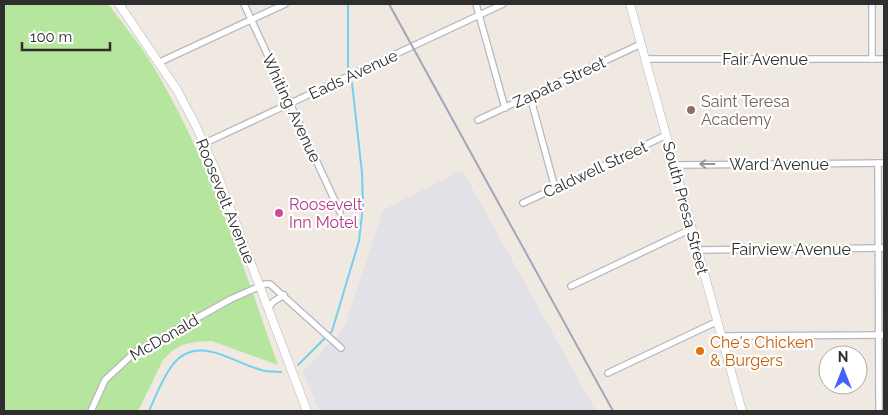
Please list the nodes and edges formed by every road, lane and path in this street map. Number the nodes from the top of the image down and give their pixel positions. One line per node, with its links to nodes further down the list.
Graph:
1 (120, 4): 14 (main road, Roosevelt Avenue)
2 (244, 4): 9 (street, Whiting Avenue)
3 (285, 4): 9 (street)
4 (476, 4): 8 (street)
5 (503, 4): 8 (street, Eads Avenue)
6 (630, 4): 10 (main road, South Presa Street)
7 (872, 4): 12 (street)
8 (479, 15): 16 (street, Eads Avenue); 17 (street)
9 (251, 20): 14 (street); 16 (street, Whiting Avenue)
10 (641, 44): 11 (main road, South Presa Street); 15 (street, Zapata Street)
11 (645, 59): 12 (street, Fair Avenue); 19 (main road, South Presa Street)
12 (872, 59): 13 (street, Fair Avenue)
13 (884, 59)
14 (160, 62): 20 (main road, Roosevelt Avenue)
15 (530, 96): 17 (street, Zapata Street); 23 (street)
16 (291, 104): 20 (street, Eads Avenue); 25 (street, Whiting Avenue)
17 (505, 108): 18 (street, Zapata Street)
18 (478, 120)
19 (666, 135): 22 (main road, South Presa Street); 23 (street, Caldwell Street)
20 (204, 144): 29 (main road, Roosevelt Avenue)
21 (881, 163): 22 (street, Ward Avenue, one-way to 22); 27 (street)
22 (674, 165): 26 (main road, South Presa Street)
23 (555, 188): 24 (street, Caldwell Street)
24 (523, 203)
25 (340, 212)
26 (691, 229): 28 (main road, South Presa Street); 30 (street)
27 (881, 248): 28 (street, Fairview Avenue); 34 (street)
28 (697, 250): 33 (main road, South Presa Street)
29 (259, 286): 31 (street); 32 (main road, Roosevelt Avenue); 38 (street, McDonald)
30 (571, 286)
31 (284, 296): 32 (street); 36 (street)
32 (268, 309): 39 (main road, Roosevelt Avenue)
33 (716, 322): 35 (main road, South Presa Street); 37 (street)
34 (881, 335): 35 (street); 41 (street)
35 (720, 336): 40 (main road, South Presa Street)
36 (341, 348)
37 (608, 373)
38 (91, 411)
39 (307, 411)
40 (742, 411)
41 (879, 411)

